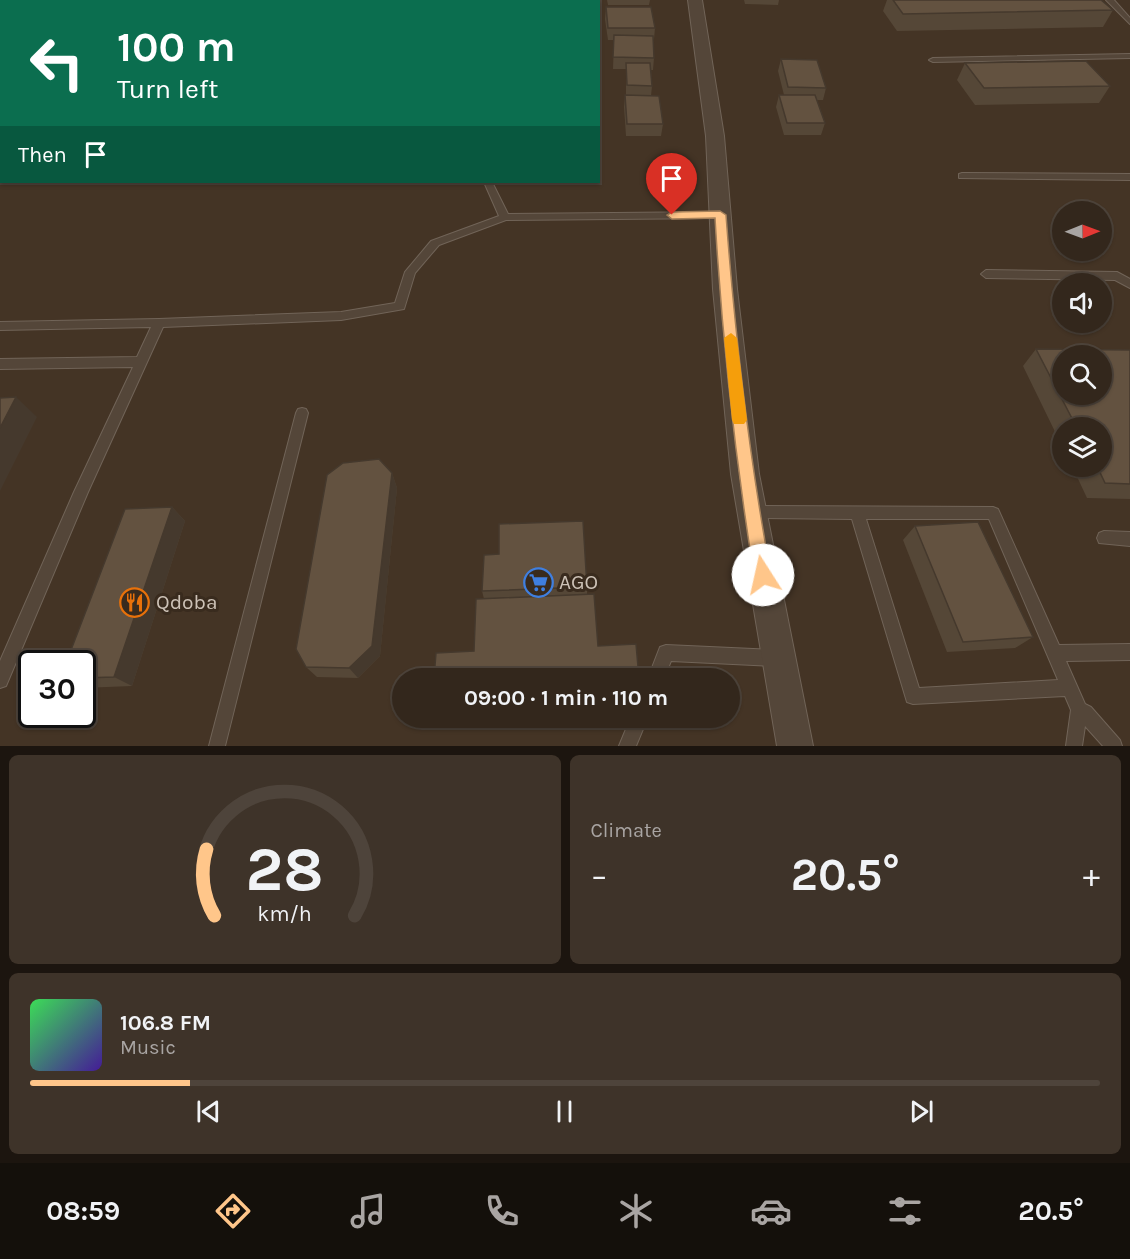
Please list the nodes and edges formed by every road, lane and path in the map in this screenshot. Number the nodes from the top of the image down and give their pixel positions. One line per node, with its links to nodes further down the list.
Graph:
1 (695, 0): 9 (street)
2 (1110, 0): 3 (lane)
3 (1128, 19)
4 (1130, 56): 5 (lane)
5 (933, 60)
6 (962, 176): 7 (lane)
7 (1130, 177)
8 (488, 183): 10 (lane)
9 (720, 215): 10 (lane); 18 (street)
10 (505, 217): 13 (lane)
11 (986, 274): 12 (lane)
12 (1130, 284)
13 (159, 323): 14 (lane); 15 (lane)
14 (0, 326)
15 (142, 362): 16 (lane); 26 (lane)
16 (0, 364)
17 (302, 413): 30 (lane)
18 (752, 512): 19 (lane); 24 (street)
19 (857, 513): 23 (lane); 27 (lane)
20 (1104, 538): 21 (lane)
21 (1130, 539)
22 (1130, 652): 23 (lane)
23 (1054, 653): 27 (lane)
24 (778, 658): 25 (lane); 32 (street)
25 (660, 668)
26 (1, 672)
27 (1070, 688): 28 (lane)
28 (1079, 710): 33 (lane); 34 (lane)
29 (635, 728): 31 (lane)
30 (217, 746)
31 (627, 746)
32 (795, 746)
33 (1074, 746)
34 (1114, 746)

